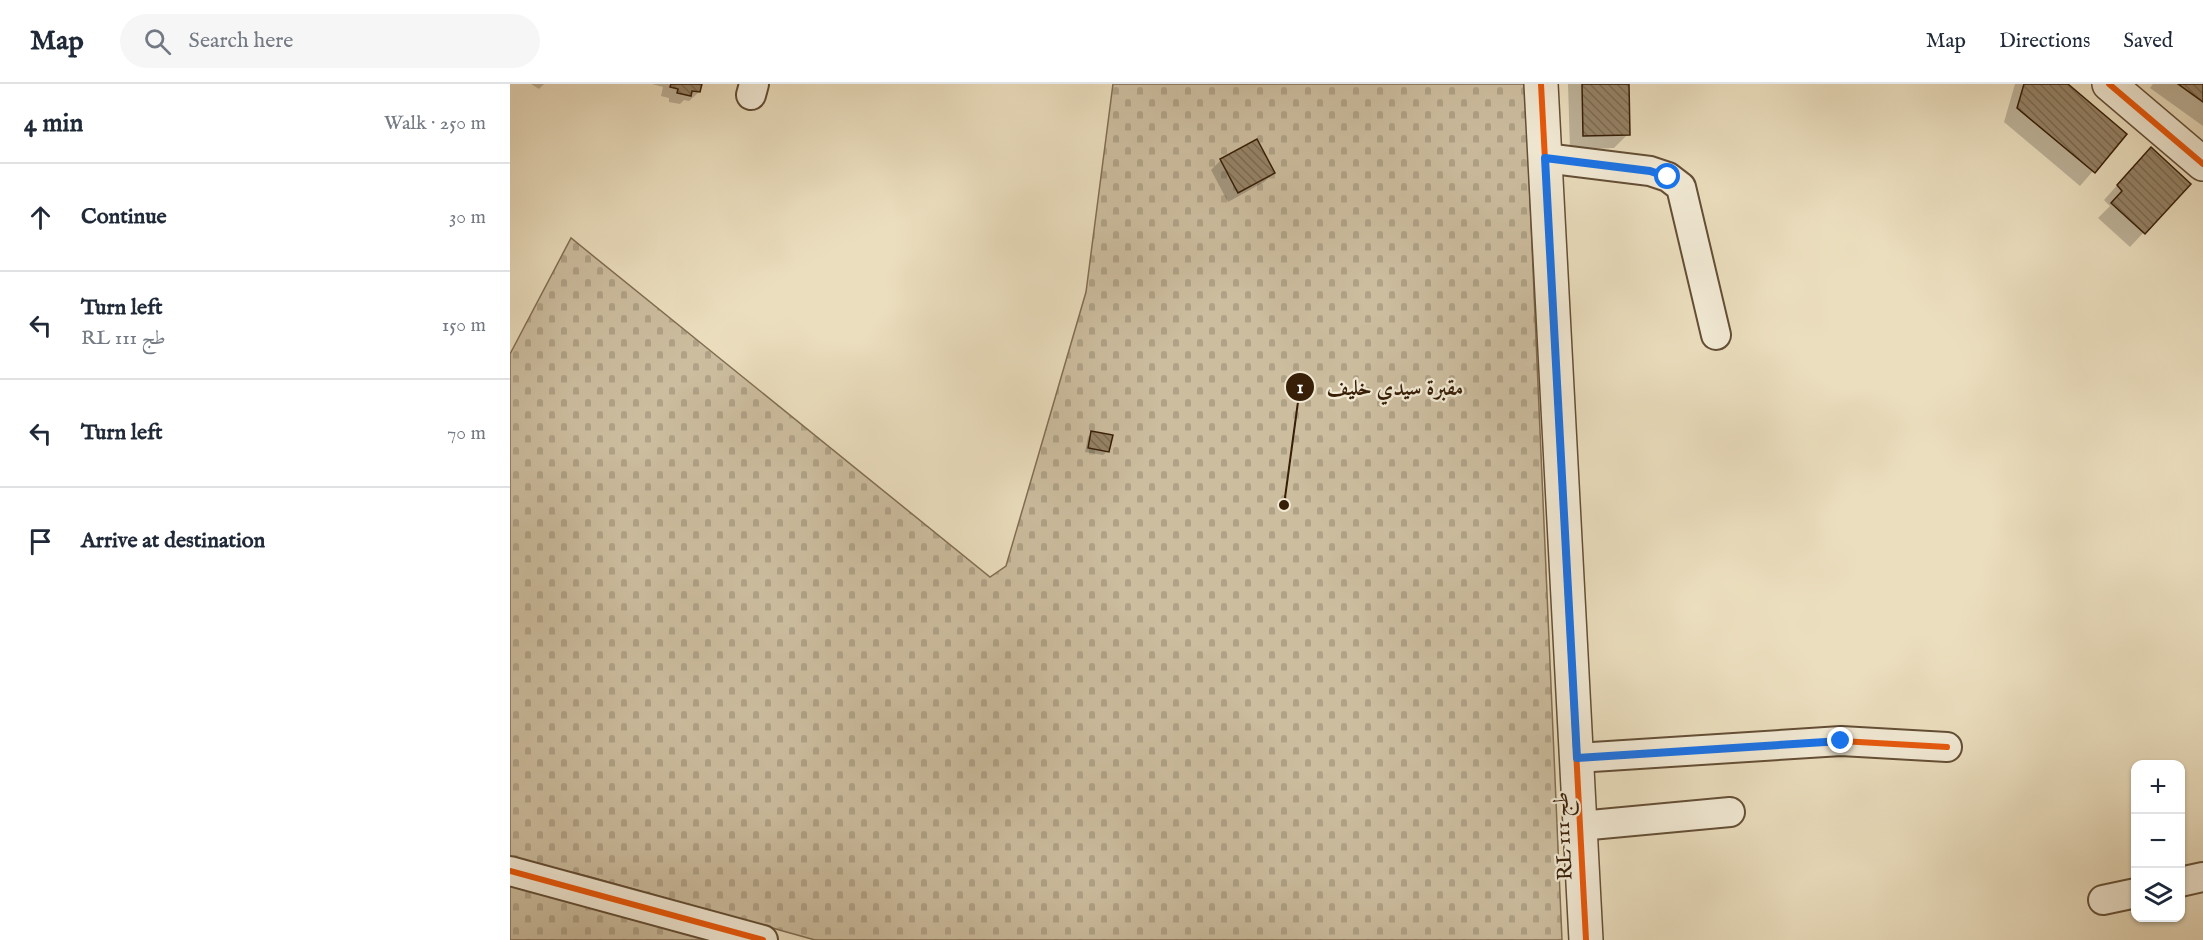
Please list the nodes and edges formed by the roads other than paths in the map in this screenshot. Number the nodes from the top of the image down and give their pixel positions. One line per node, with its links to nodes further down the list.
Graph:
1 (1541, 84): 3 (street, RL طج 111)
2 (2109, 84): 4 (street)
3 (1545, 158): 5 (street); 7 (street, RL طج 111)
4 (2203, 164)
5 (1716, 335)
6 (1947, 747): 7 (street)
7 (1577, 758): 9 (street, RL طج 111)
8 (1730, 812): 9 (street)
9 (1580, 826): 16 (street, RL طج 111)
10 (510, 871): 15 (street)
11 (2203, 877): 12 (street)
12 (2185, 881)
13 (2131, 894): 14 (street)
14 (2103, 900)
15 (764, 940)
16 (1586, 940)

